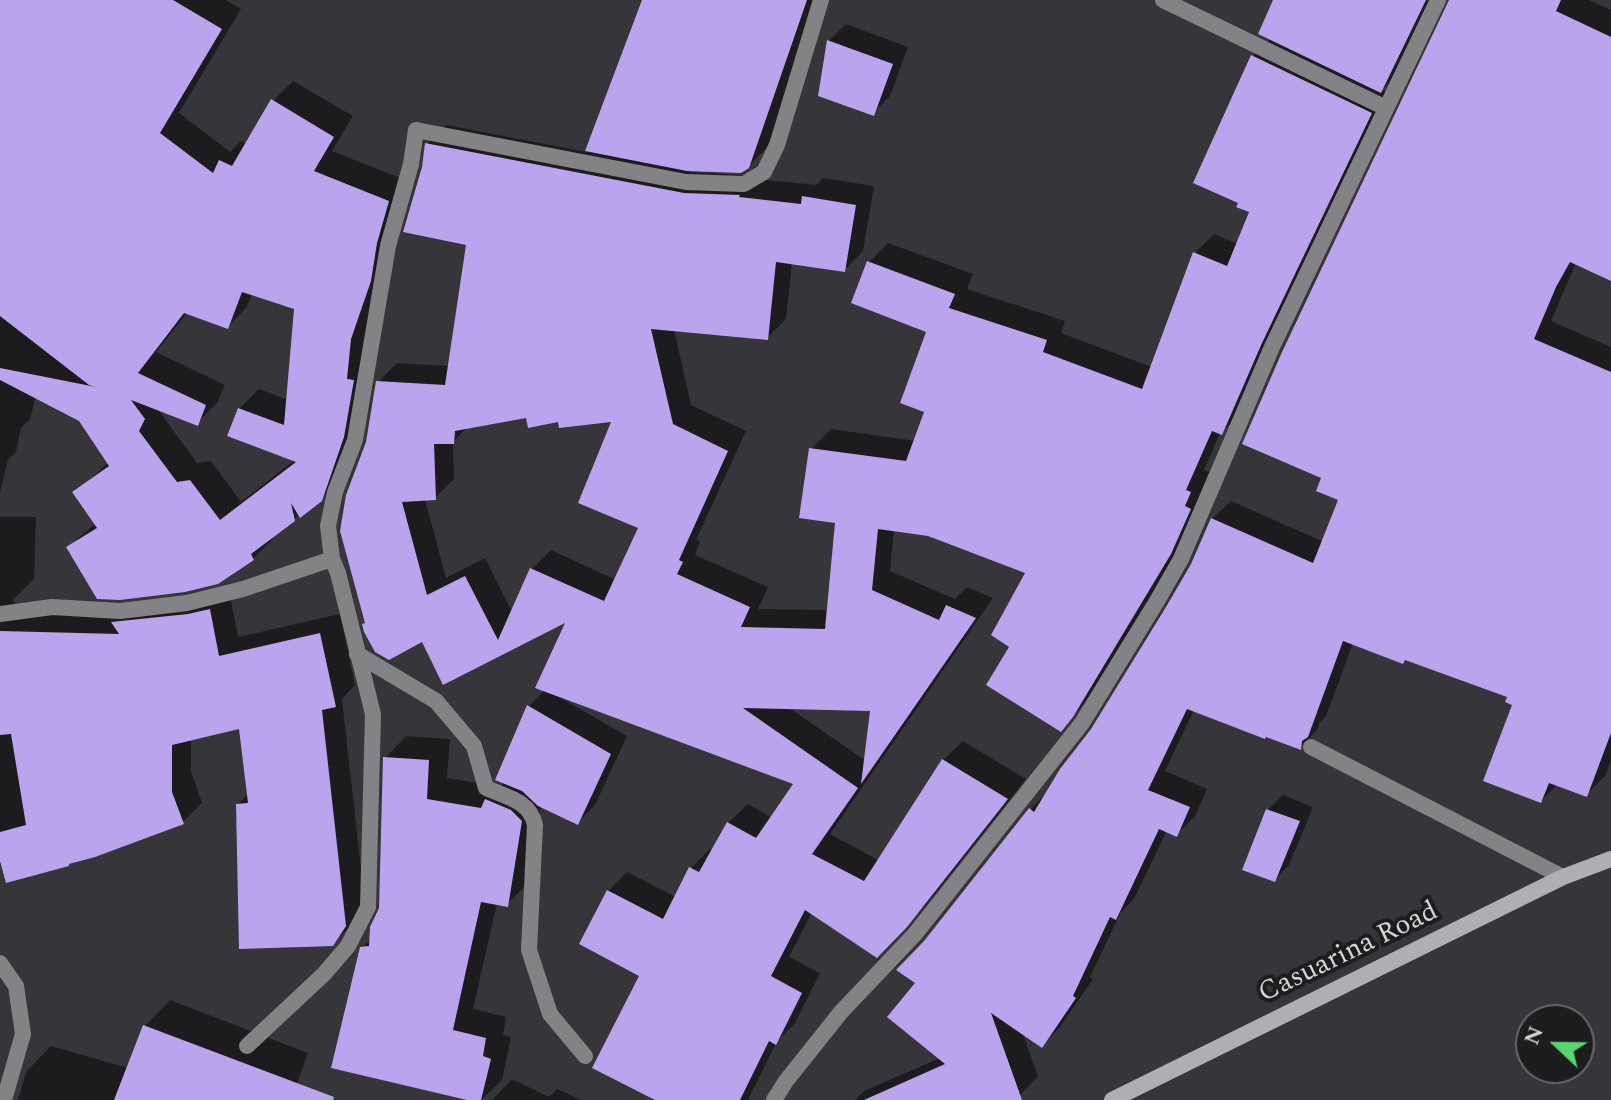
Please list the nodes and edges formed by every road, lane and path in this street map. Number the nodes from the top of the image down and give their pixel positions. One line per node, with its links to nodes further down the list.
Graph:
1 (821, 0): 5 (street)
2 (1163, 0): 4 (street)
3 (1438, 0): 4 (street)
4 (1386, 108): 15 (street)
5 (332, 559): 6 (street); 7 (street)
6 (0, 614)
7 (357, 654): 12 (street); 13 (street)
8 (1311, 747): 10 (street)
9 (1611, 859): 10 (street, Casuarina Road)
10 (1563, 877): 16 (street, Casuarina Road)
11 (0, 963): 14 (street)
12 (247, 1046)
13 (585, 1056)
14 (4, 1100)
15 (774, 1100)
16 (1112, 1100)

